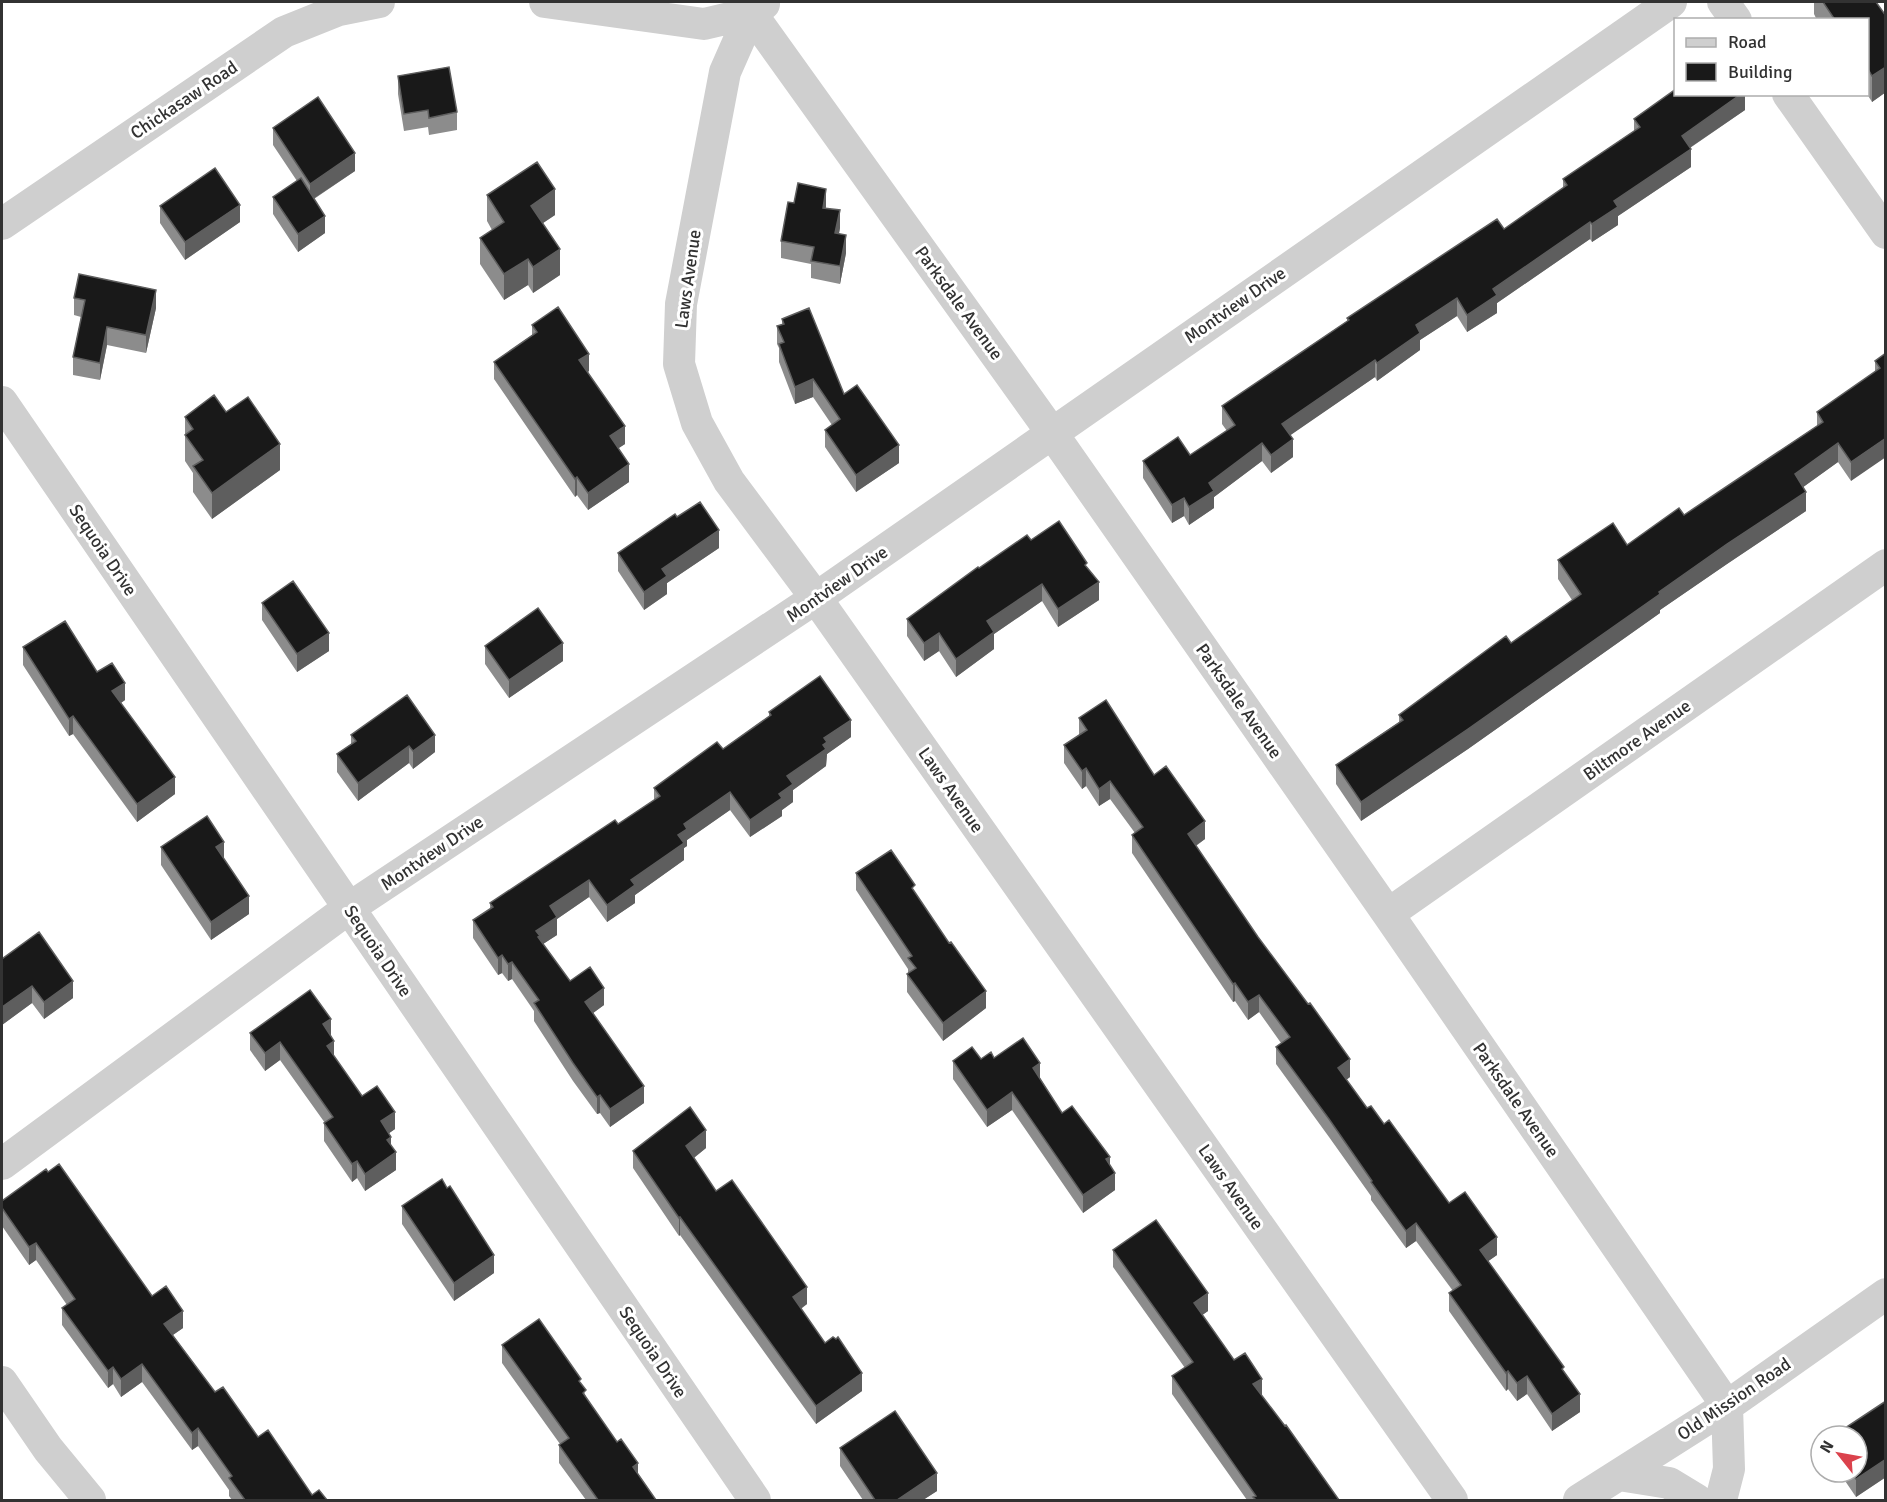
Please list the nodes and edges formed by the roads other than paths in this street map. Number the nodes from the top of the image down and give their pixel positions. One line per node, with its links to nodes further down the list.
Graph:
1 (379, 2): 8 (street, Chickasaw Road)
2 (546, 2): 5 (street)
3 (1671, 2): 11 (street, Montview Drive)
4 (1723, 2): 6 (street)
5 (754, 5): 11 (street, Parksdale Avenue); 13 (street, Laws Avenue)
6 (1735, 18)
7 (1789, 96): 9 (street)
8 (2, 224)
9 (1886, 233)
10 (2, 402): 14 (street, Sequoia Drive)
11 (1052, 433): 13 (street, Montview Drive); 15 (street, Parksdale Avenue)
12 (1886, 566): 15 (street, Biltmore Avenue)
13 (816, 598): 14 (street, Montview Drive); 23 (street, Laws Avenue)
14 (349, 908): 16 (street, Montview Drive); 22 (street, Sequoia Drive)
15 (1388, 914): 19 (street, Parksdale Avenue)
16 (2, 1164)
17 (1886, 1294): 19 (street, Old Mission Road)
18 (2, 1382): 21 (street)
19 (1727, 1406): 20 (street, Old Mission Road); 26 (street)
20 (1619, 1475): 24 (street, Old Mission Road); 25 (street)
21 (90, 1500)
22 (755, 1500)
23 (1452, 1500)
24 (1579, 1500)
25 (1697, 1500)
26 (1721, 1500)

